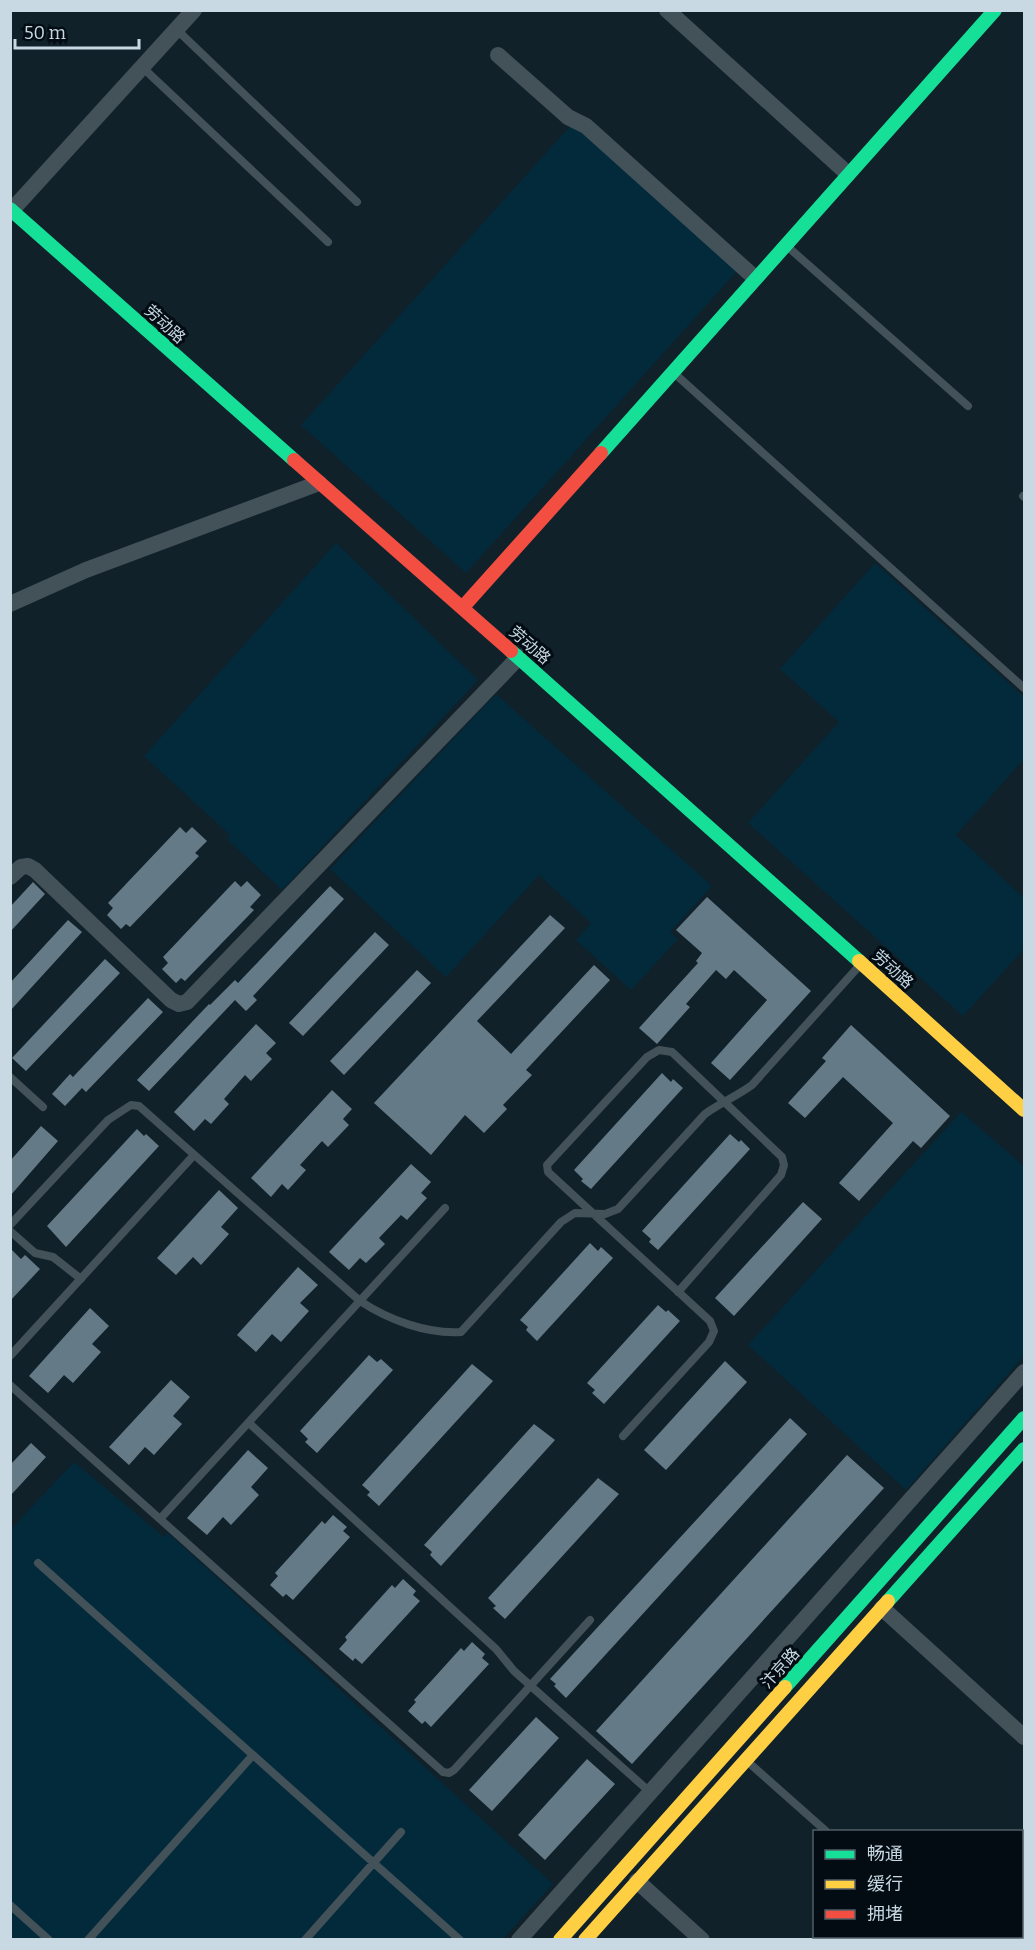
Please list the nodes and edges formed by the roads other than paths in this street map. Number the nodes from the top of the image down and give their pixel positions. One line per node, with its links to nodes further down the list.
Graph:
1 (194, 10): 4 (street)
2 (667, 10): 7 (street)
3 (995, 10): 7 (street)
4 (176, 29): 6 (street); 8 (lane)
5 (498, 55): 12 (street)
6 (142, 67): 9 (street); 10 (lane)
7 (848, 174): 11 (street)
8 (357, 202)
9 (11, 209): 15 (street, 劳动路)
10 (328, 242)
11 (786, 244): 12 (street); 14 (lane)
12 (755, 278): 13 (street)
13 (672, 371): 17 (street); 19 (lane)
14 (968, 406)
15 (319, 483): 16 (street); 17 (street, 劳动路)
16 (10, 604)
17 (463, 607): 18 (street, 劳动路)
18 (519, 657): 20 (street); 21 (street, 劳动路)
19 (1024, 688)
20 (10, 877)
21 (862, 963): 23 (lane); 25 (street, 劳动路)
22 (10, 1077): 24 (lane)
23 (724, 1101): 28 (lane); 28 (lane); 32 (lane)
24 (44, 1107)
25 (1024, 1110)
26 (194, 1155): 29 (lane); 31 (lane); 33 (lane)
27 (445, 1208): 33 (lane)
28 (594, 1214): 32 (lane); 33 (lane)
29 (10, 1225)
30 (10, 1231): 31 (lane)
31 (81, 1279): 34 (lane)
32 (678, 1292): 39 (lane)
33 (360, 1301): 38 (lane)
34 (10, 1356)
35 (1024, 1372): 49 (street)
36 (10, 1384): 41 (lane)
37 (1024, 1418): 60 (street, 汴京路)
38 (249, 1423): 41 (lane); 45 (lane)
39 (623, 1436)
40 (1024, 1449): 43 (street)
41 (160, 1519): 45 (lane)
42 (38, 1563): 47 (lane)
43 (882, 1608): 46 (street); 48 (street)
44 (590, 1620): 45 (lane)
45 (531, 1686): 49 (lane)
46 (1024, 1737)
47 (253, 1755): 52 (lane); 56 (lane)
48 (746, 1760): 50 (lane); 53 (street)
49 (651, 1793): 59 (street)
50 (825, 1830)
51 (401, 1832): 52 (lane)
52 (374, 1863): 57 (lane); 58 (lane)
53 (637, 1881): 61 (street); 62 (street)
54 (10, 1905): 55 (lane)
55 (49, 1940)
56 (88, 1940)
57 (305, 1940)
58 (460, 1940)
59 (519, 1940)
60 (560, 1940)
61 (585, 1940)
62 (702, 1940)

